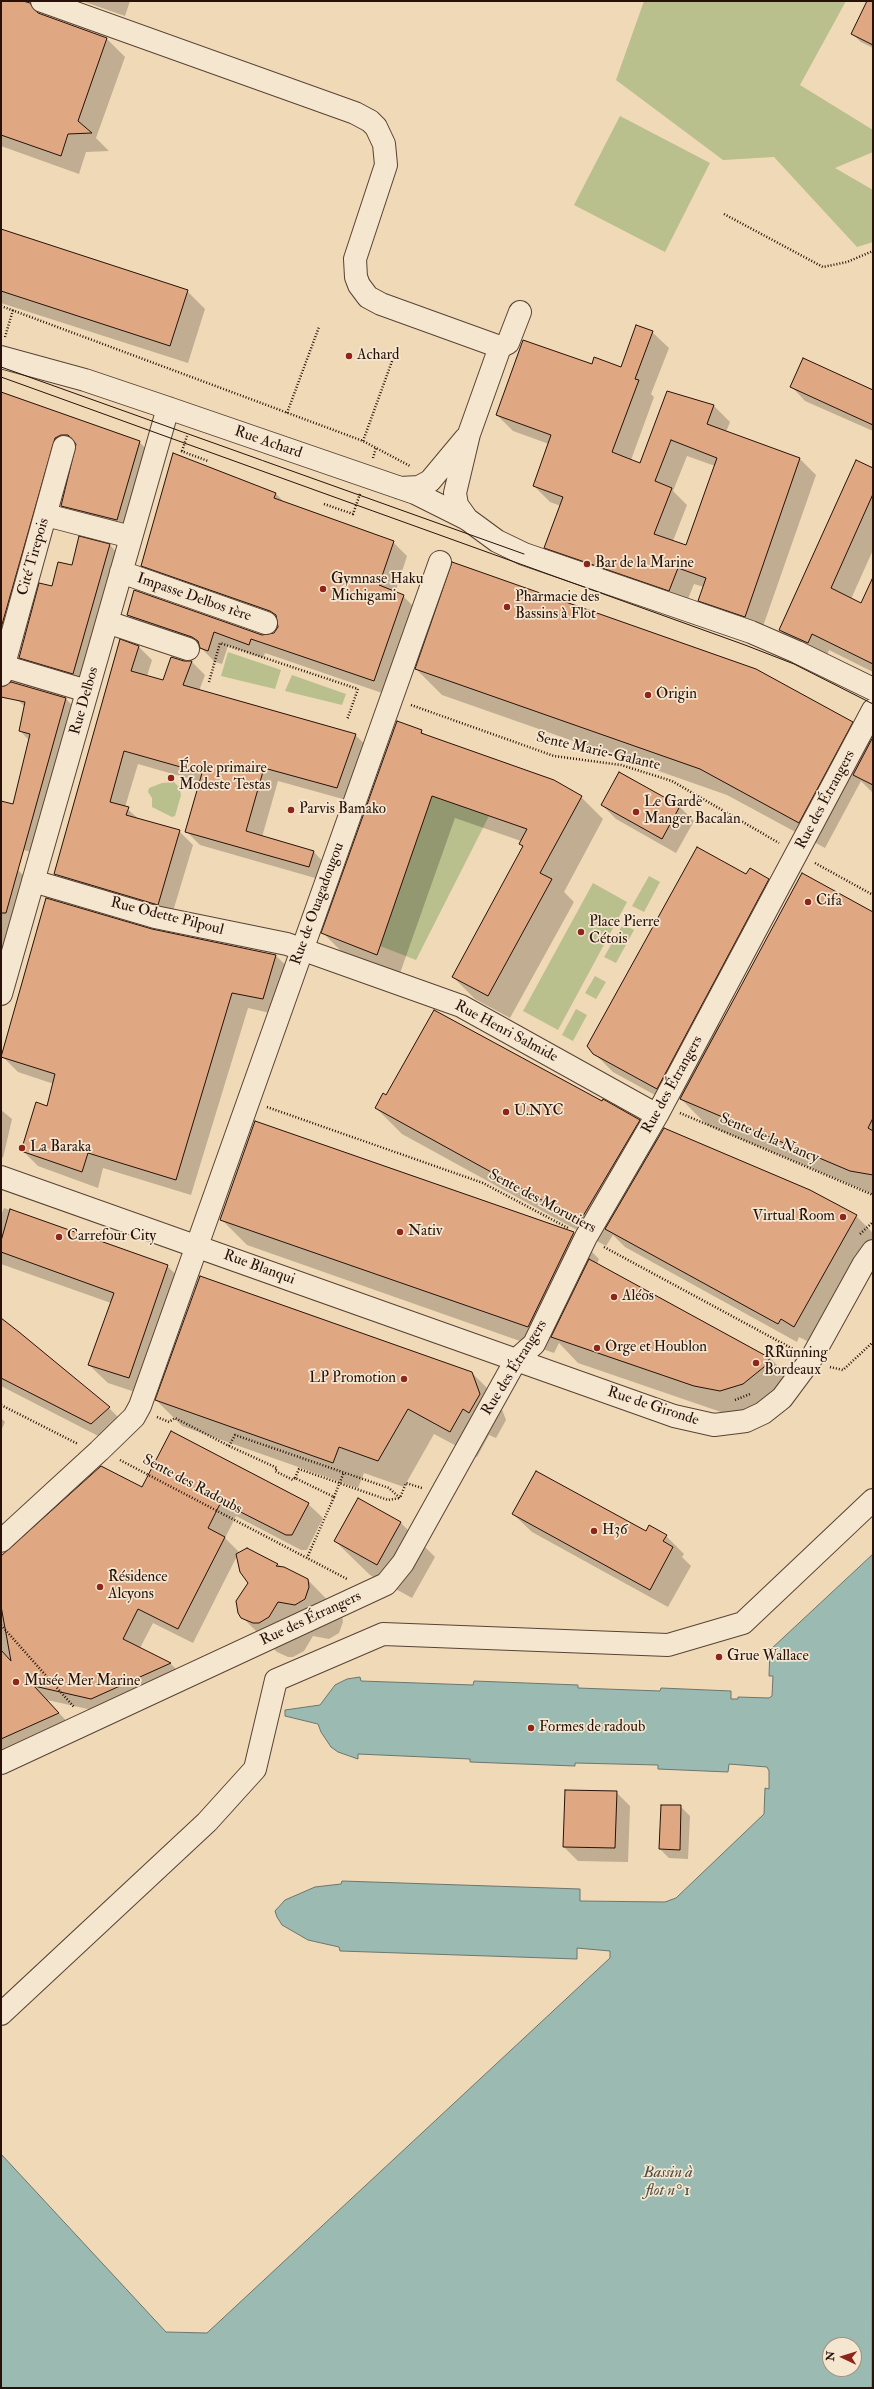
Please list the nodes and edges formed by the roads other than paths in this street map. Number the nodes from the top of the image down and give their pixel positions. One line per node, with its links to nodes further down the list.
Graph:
1 (42, 1): 3 (street)
2 (520, 312): 3 (street)
3 (500, 348): 6 (street)
4 (2, 350): 5 (street, Rue Achard)
5 (168, 408): 8 (street, Rue Achard); 11 (street, Rue Delbos)
6 (469, 434): 8 (street); 10 (street)
7 (64, 447): 9 (street, Cité Tirepois)
8 (397, 488): 10 (street, Rue Achard)
9 (46, 515): 11 (street); 17 (street, Cité Tirepois)
10 (467, 519): 18 (street, Rue Achard)
11 (131, 537): 13 (street, Rue Delbos)
12 (440, 562): 22 (street, Rue de Ouagadougou)
13 (121, 572): 14 (street, Rue Delbos); 15 (street, Impasse Delbos 1ère)
14 (107, 622): 16 (street); 19 (street, Rue Delbos)
15 (266, 623)
16 (188, 648)
17 (2, 670): 19 (street, Cité Tirepois)
18 (873, 689)
19 (88, 691): 21 (street, Rue Delbos)
20 (873, 710): 24 (street, Rue des Étrangers)
21 (33, 881): 22 (street, Rue Odette Pilpoul); 23 (street, Rue Delbos)
22 (302, 948): 24 (street, Rue Henri Salmide); 27 (street, Rue de Ouagadougou)
23 (1, 994)
24 (657, 1115): 28 (street, Rue des Étrangers)
25 (1, 1177): 27 (street, Rue Blanqui)
26 (864, 1245): 28 (street, Rue de Gironde)
27 (196, 1246): 28 (street, Rue Blanqui); 30 (street, Rue de Ouagadougou)
28 (516, 1360): 31 (street, Rue des Étrangers)
29 (873, 1500): 32 (street)
30 (1, 1541)
31 (1, 1762)
32 (1, 2014)

